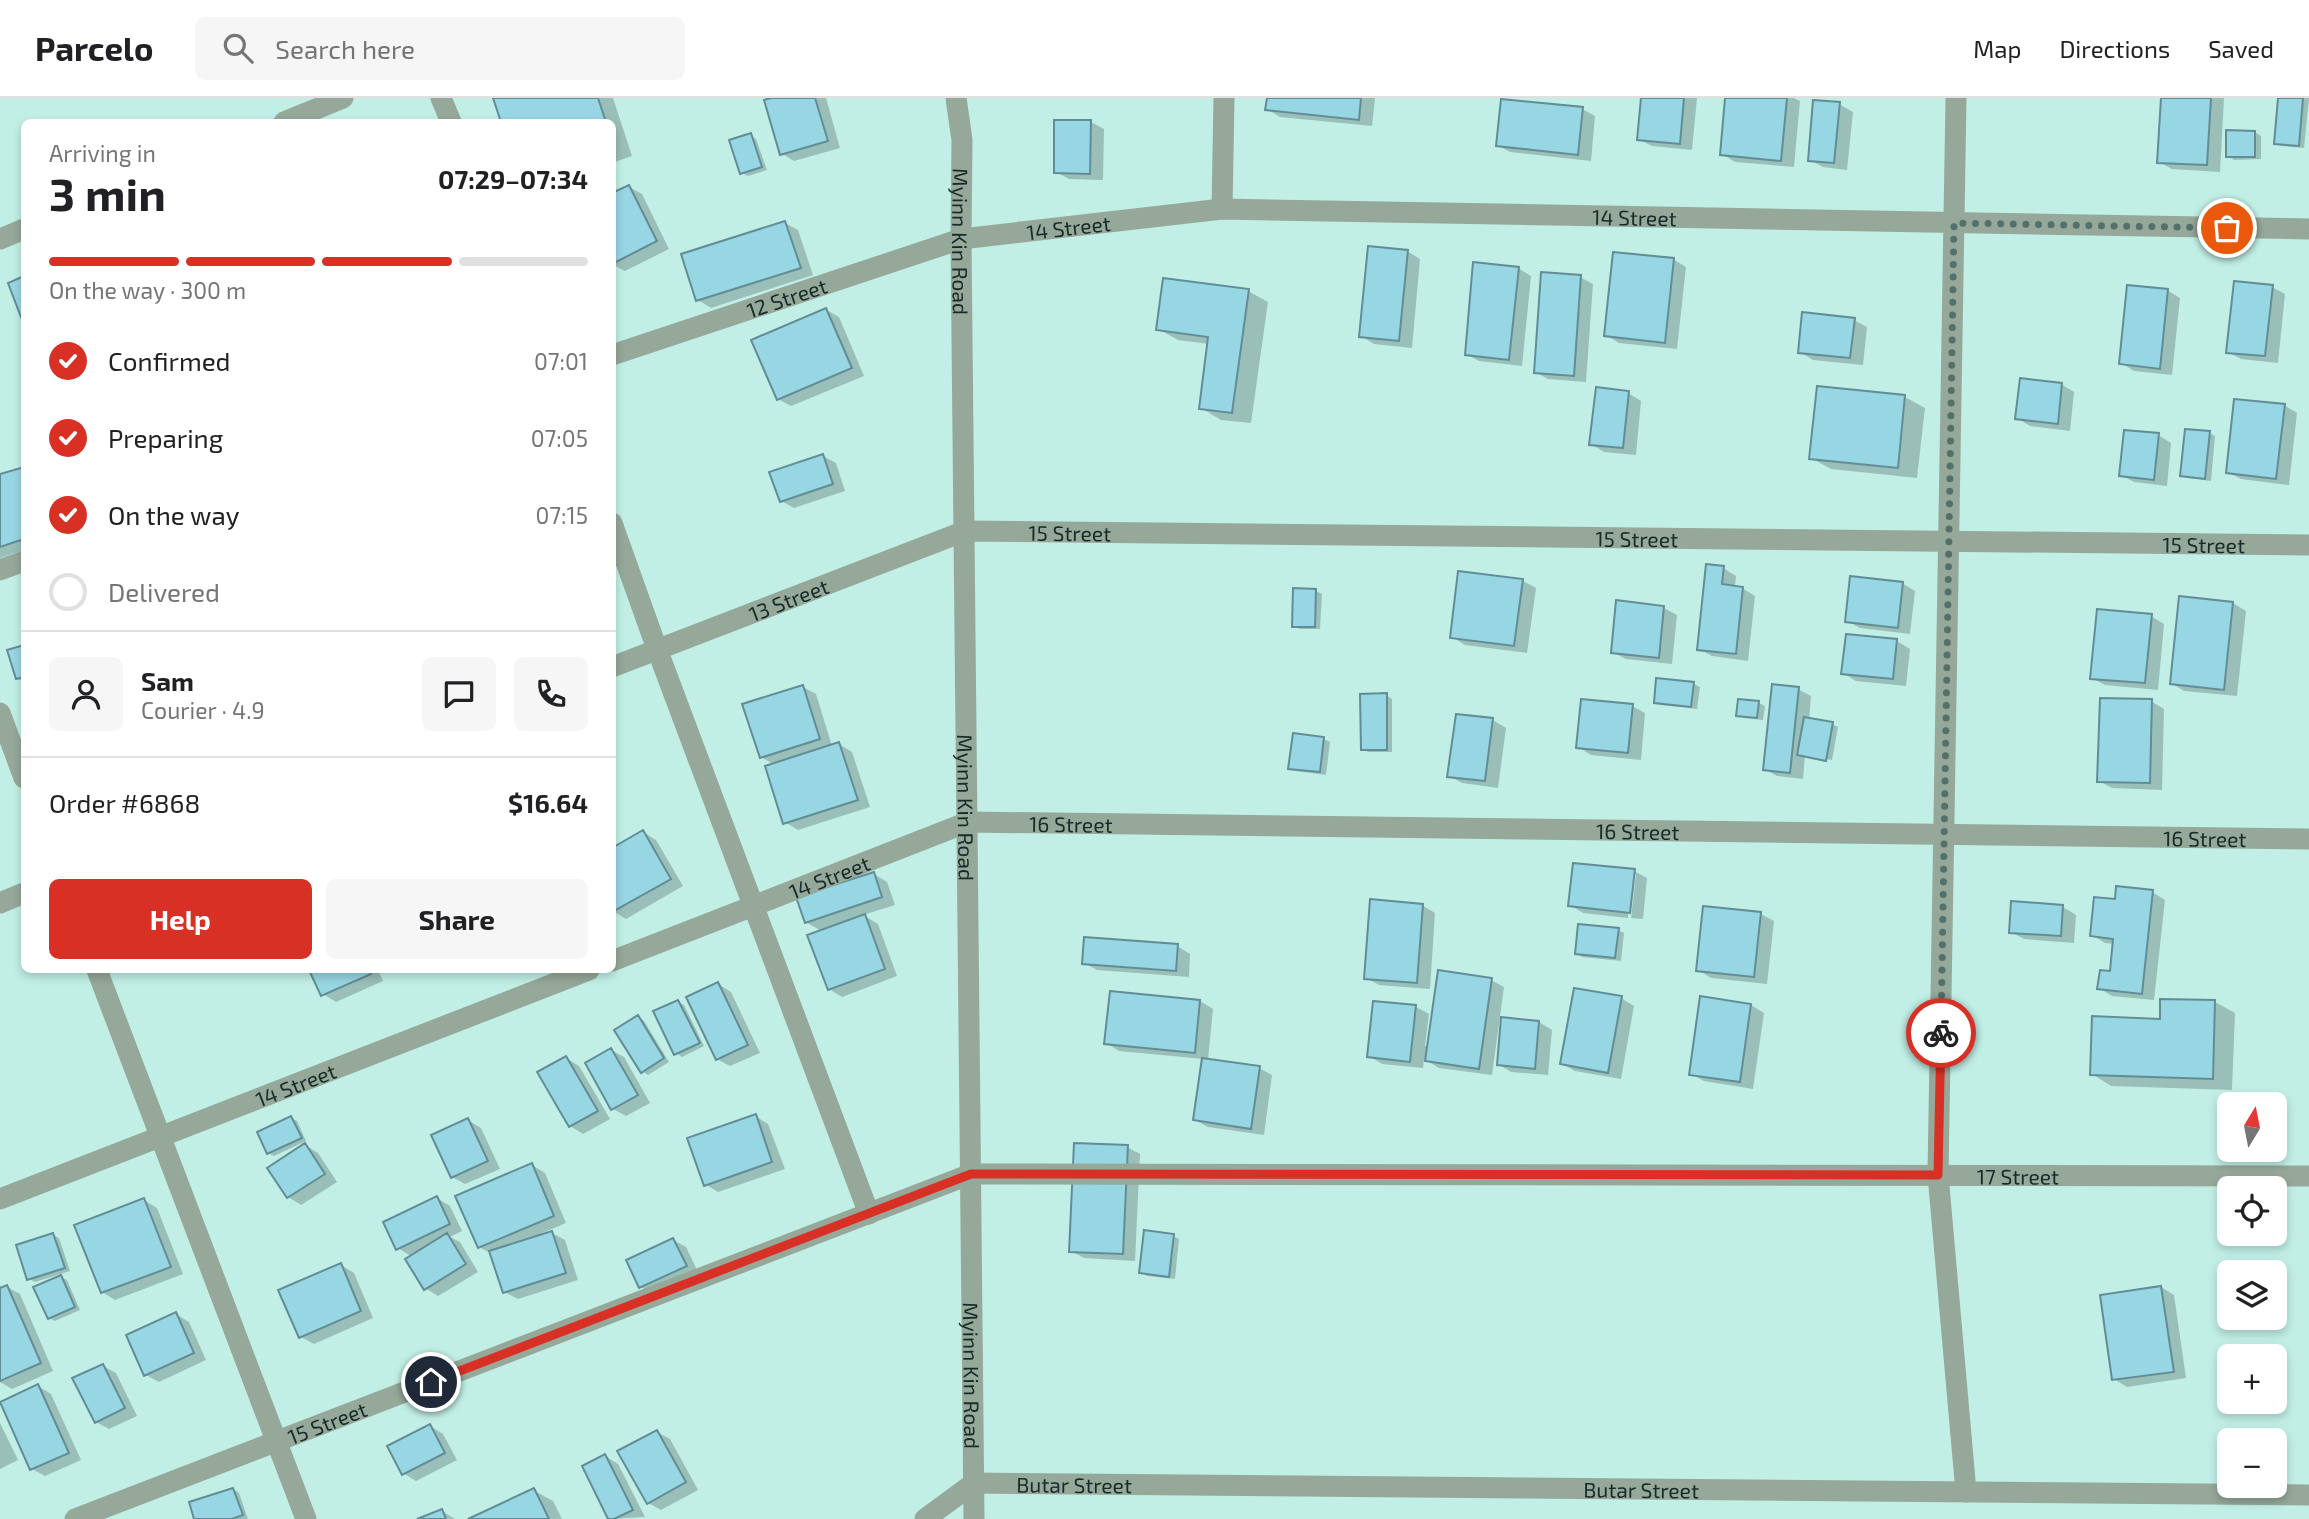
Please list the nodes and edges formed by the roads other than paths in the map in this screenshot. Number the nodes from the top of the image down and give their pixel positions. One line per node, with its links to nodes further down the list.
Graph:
1 (343, 98): 6 (street)
2 (441, 98): 7 (street)
3 (956, 98): 13 (street, Myinn Kin Road)
4 (1224, 98): 8 (street)
5 (1956, 98): 9 (street)
6 (291, 119)
7 (450, 119)
8 (1222, 209): 9 (street, 14 Street); 13 (street, 14 Street)
9 (1954, 223): 10 (street, 14 Street); 17 (street)
10 (2309, 229)
11 (21, 230): 12 (street)
12 (0, 239)
13 (961, 239): 14 (street, 12 Street); 15 (street, Myinn Kin Road)
14 (616, 354)
15 (965, 531): 17 (street, 15 Street); 21 (street, 13 Street); 25 (street, Myinn Kin Road)
16 (616, 534): 21 (street)
17 (1949, 541): 18 (street, 15 Street); 26 (street)
18 (2309, 545)
19 (21, 562): 20 (street)
20 (0, 570)
21 (657, 649): 22 (street, 13 Street); 30 (street)
22 (616, 665)
23 (0, 713): 24 (street)
24 (21, 770)
25 (968, 822): 26 (street, 16 Street); 30 (street, 14 Street); 35 (street, Myinn Kin Road)
26 (1944, 834): 27 (street, 16 Street); 36 (street)
27 (2309, 839)
28 (21, 894): 29 (street)
29 (0, 903)
30 (753, 906): 31 (street, 14 Street); 39 (street)
31 (616, 959)
32 (98, 973): 34 (street)
33 (581, 973): 34 (street, 14 Street)
34 (161, 1136): 38 (street, 14 Street); 40 (street)
35 (971, 1174): 36 (street, 17 Street); 39 (street, 15 Street); 41 (street, Myinn Kin Road)
36 (1938, 1175): 37 (street, 17 Street); 42 (street)
37 (2309, 1176)
38 (0, 1199)
39 (869, 1214): 40 (street, 15 Street)
40 (276, 1441): 44 (street, 15 Street); 45 (street)
41 (974, 1483): 42 (street, Butar Street); 46 (street); 47 (street, Myinn Kin Road)
42 (1966, 1492): 43 (street, Butar Street)
43 (2309, 1495)
44 (75, 1519)
45 (306, 1519)
46 (925, 1519)
47 (974, 1519)

